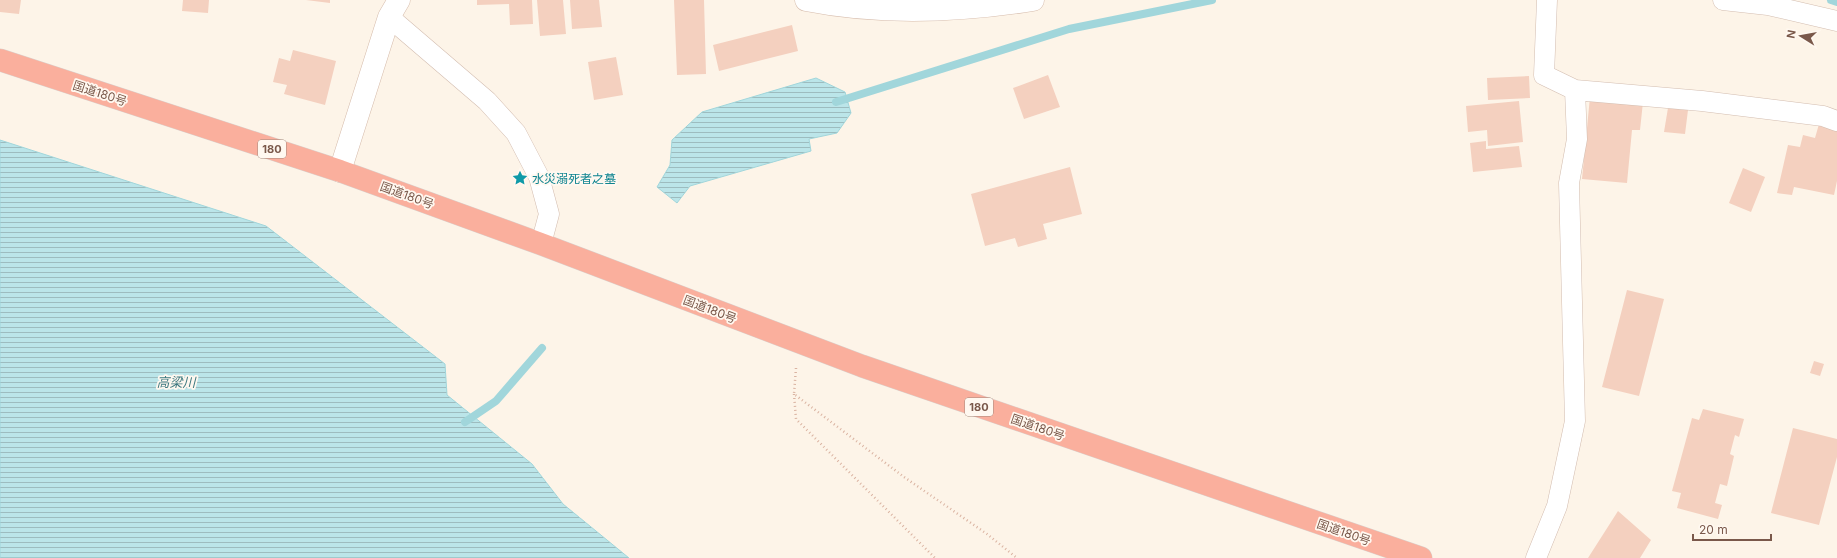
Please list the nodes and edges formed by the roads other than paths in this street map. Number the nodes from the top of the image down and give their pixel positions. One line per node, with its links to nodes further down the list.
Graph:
1 (806, 0): 2 (street)
2 (1033, 0)
3 (1547, 0): 8 (street)
4 (1723, 0): 6 (street)
5 (394, 8): 10 (street); 11 (street)
6 (1837, 21)
7 (0, 60): 10 (highway, 国道180号 / 180)
8 (1575, 90): 9 (street); 13 (street)
9 (1837, 121)
10 (340, 171): 11 (highway, 国道180号 / 180)
11 (541, 244): 12 (highway, 国道180号 / 180)
12 (1421, 558)
13 (1536, 558)

